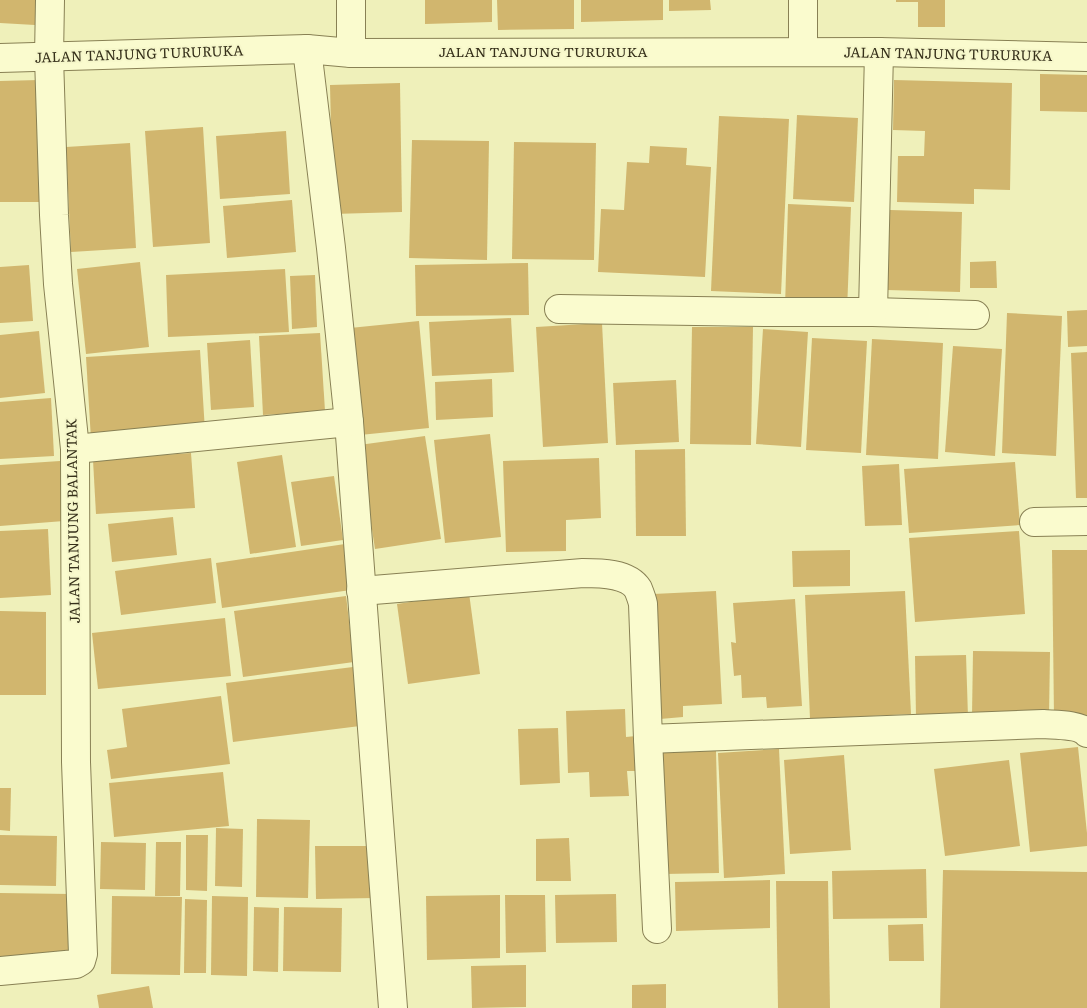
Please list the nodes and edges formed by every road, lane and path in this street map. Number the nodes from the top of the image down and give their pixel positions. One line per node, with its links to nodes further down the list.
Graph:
1 (50, 0): 8 (street, JALAN TANJUNG BALANTAK)
2 (351, 0): 7 (street)
3 (803, 0): 5 (street)
4 (307, 50): 7 (street, JALAN TANJUNG TURURUKA); 8 (street, JALAN TANJUNG TURURUKA); 14 (street)
5 (803, 52): 6 (street, JALAN TANJUNG TURURUKA); 7 (street, JALAN TANJUNG TURURUKA)
6 (879, 52): 9 (street, JALAN TANJUNG TURURUKA); 12 (street)
7 (351, 53)
8 (49, 57): 10 (street, JALAN TANJUNG TURURUKA); 15 (street, JALAN TANJUNG BALANTAK)
9 (1087, 57)
10 (0, 58)
11 (559, 309): 12 (street)
12 (873, 312): 13 (street)
13 (975, 315)
14 (348, 422): 15 (street); 18 (street)
15 (75, 449): 22 (street, JALAN TANJUNG BALANTAK)
16 (1087, 521): 17 (street)
17 (1034, 522)
18 (361, 590): 20 (street); 23 (street)
19 (1087, 733): 20 (street)
20 (648, 739): 21 (street)
21 (657, 929)
22 (0, 971)
23 (393, 1008)

